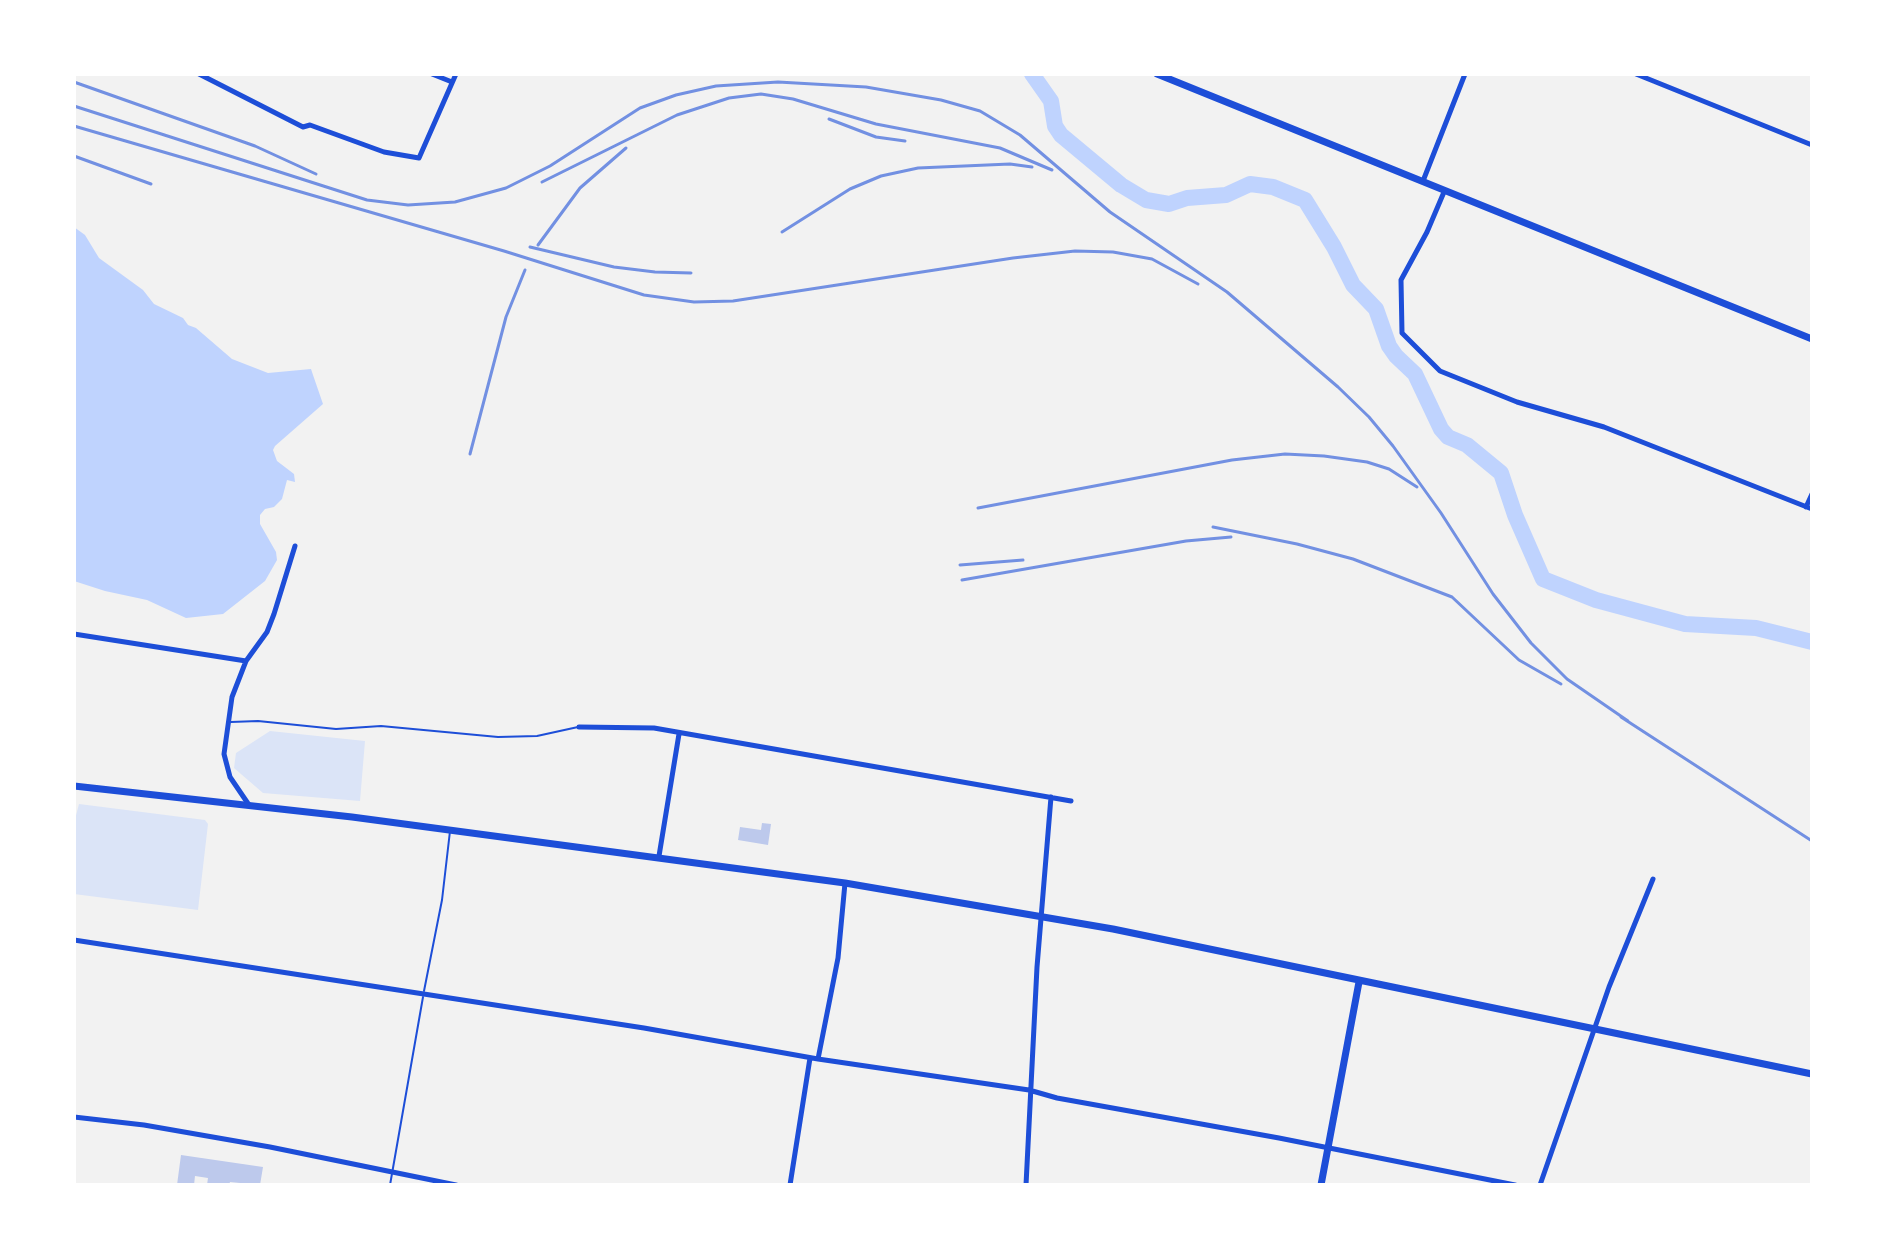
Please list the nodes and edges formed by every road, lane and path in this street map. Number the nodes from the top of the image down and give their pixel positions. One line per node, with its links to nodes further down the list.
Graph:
1 (199, 74): 7 (street)
2 (432, 74): 7 (street)
3 (456, 74): 7 (street)
4 (1157, 74): 9 (main road)
5 (1465, 74): 9 (street)
6 (1636, 74): 8 (street)
7 (452, 82)
8 (1812, 145)
9 (1422, 182): 10 (main road)
10 (1444, 192): 11 (main road); 13 (street)
11 (1812, 339)
12 (1812, 494): 13 (street)
13 (1809, 508)
14 (295, 546): 16 (street)
15 (74, 634): 16 (street)
16 (246, 661): 17 (street)
17 (228, 722): 18 (lane); 23 (street)
18 (579, 727): 19 (street)
19 (679, 734): 21 (street); 25 (street)
20 (74, 786): 23 (main road)
21 (1051, 797): 22 (street); 28 (street)
22 (1071, 801)
23 (249, 805): 24 (main road)
24 (450, 831): 25 (main road); 31 (lane)
25 (659, 856): 27 (main road)
26 (1653, 879): 32 (street)
27 (845, 883): 28 (main road); 34 (street)
28 (1042, 917): 30 (main road); 36 (street)
29 (74, 940): 31 (street)
30 (1359, 982): 32 (main road); 38 (main road)
31 (423, 994): 33 (street); 39 (lane)
32 (1596, 1029): 35 (main road); 46 (street)
33 (810, 1058): 34 (street); 42 (street)
34 (818, 1059): 36 (street)
35 (1812, 1074)
36 (1029, 1090): 38 (street); 43 (street)
37 (74, 1117): 39 (street)
38 (1328, 1149): 44 (main road); 45 (street)
39 (394, 1172): 40 (lane); 41 (street)
40 (390, 1185)
41 (456, 1185)
42 (790, 1185)
43 (1026, 1185)
44 (1321, 1185)
45 (1515, 1185)
46 (1540, 1185)

